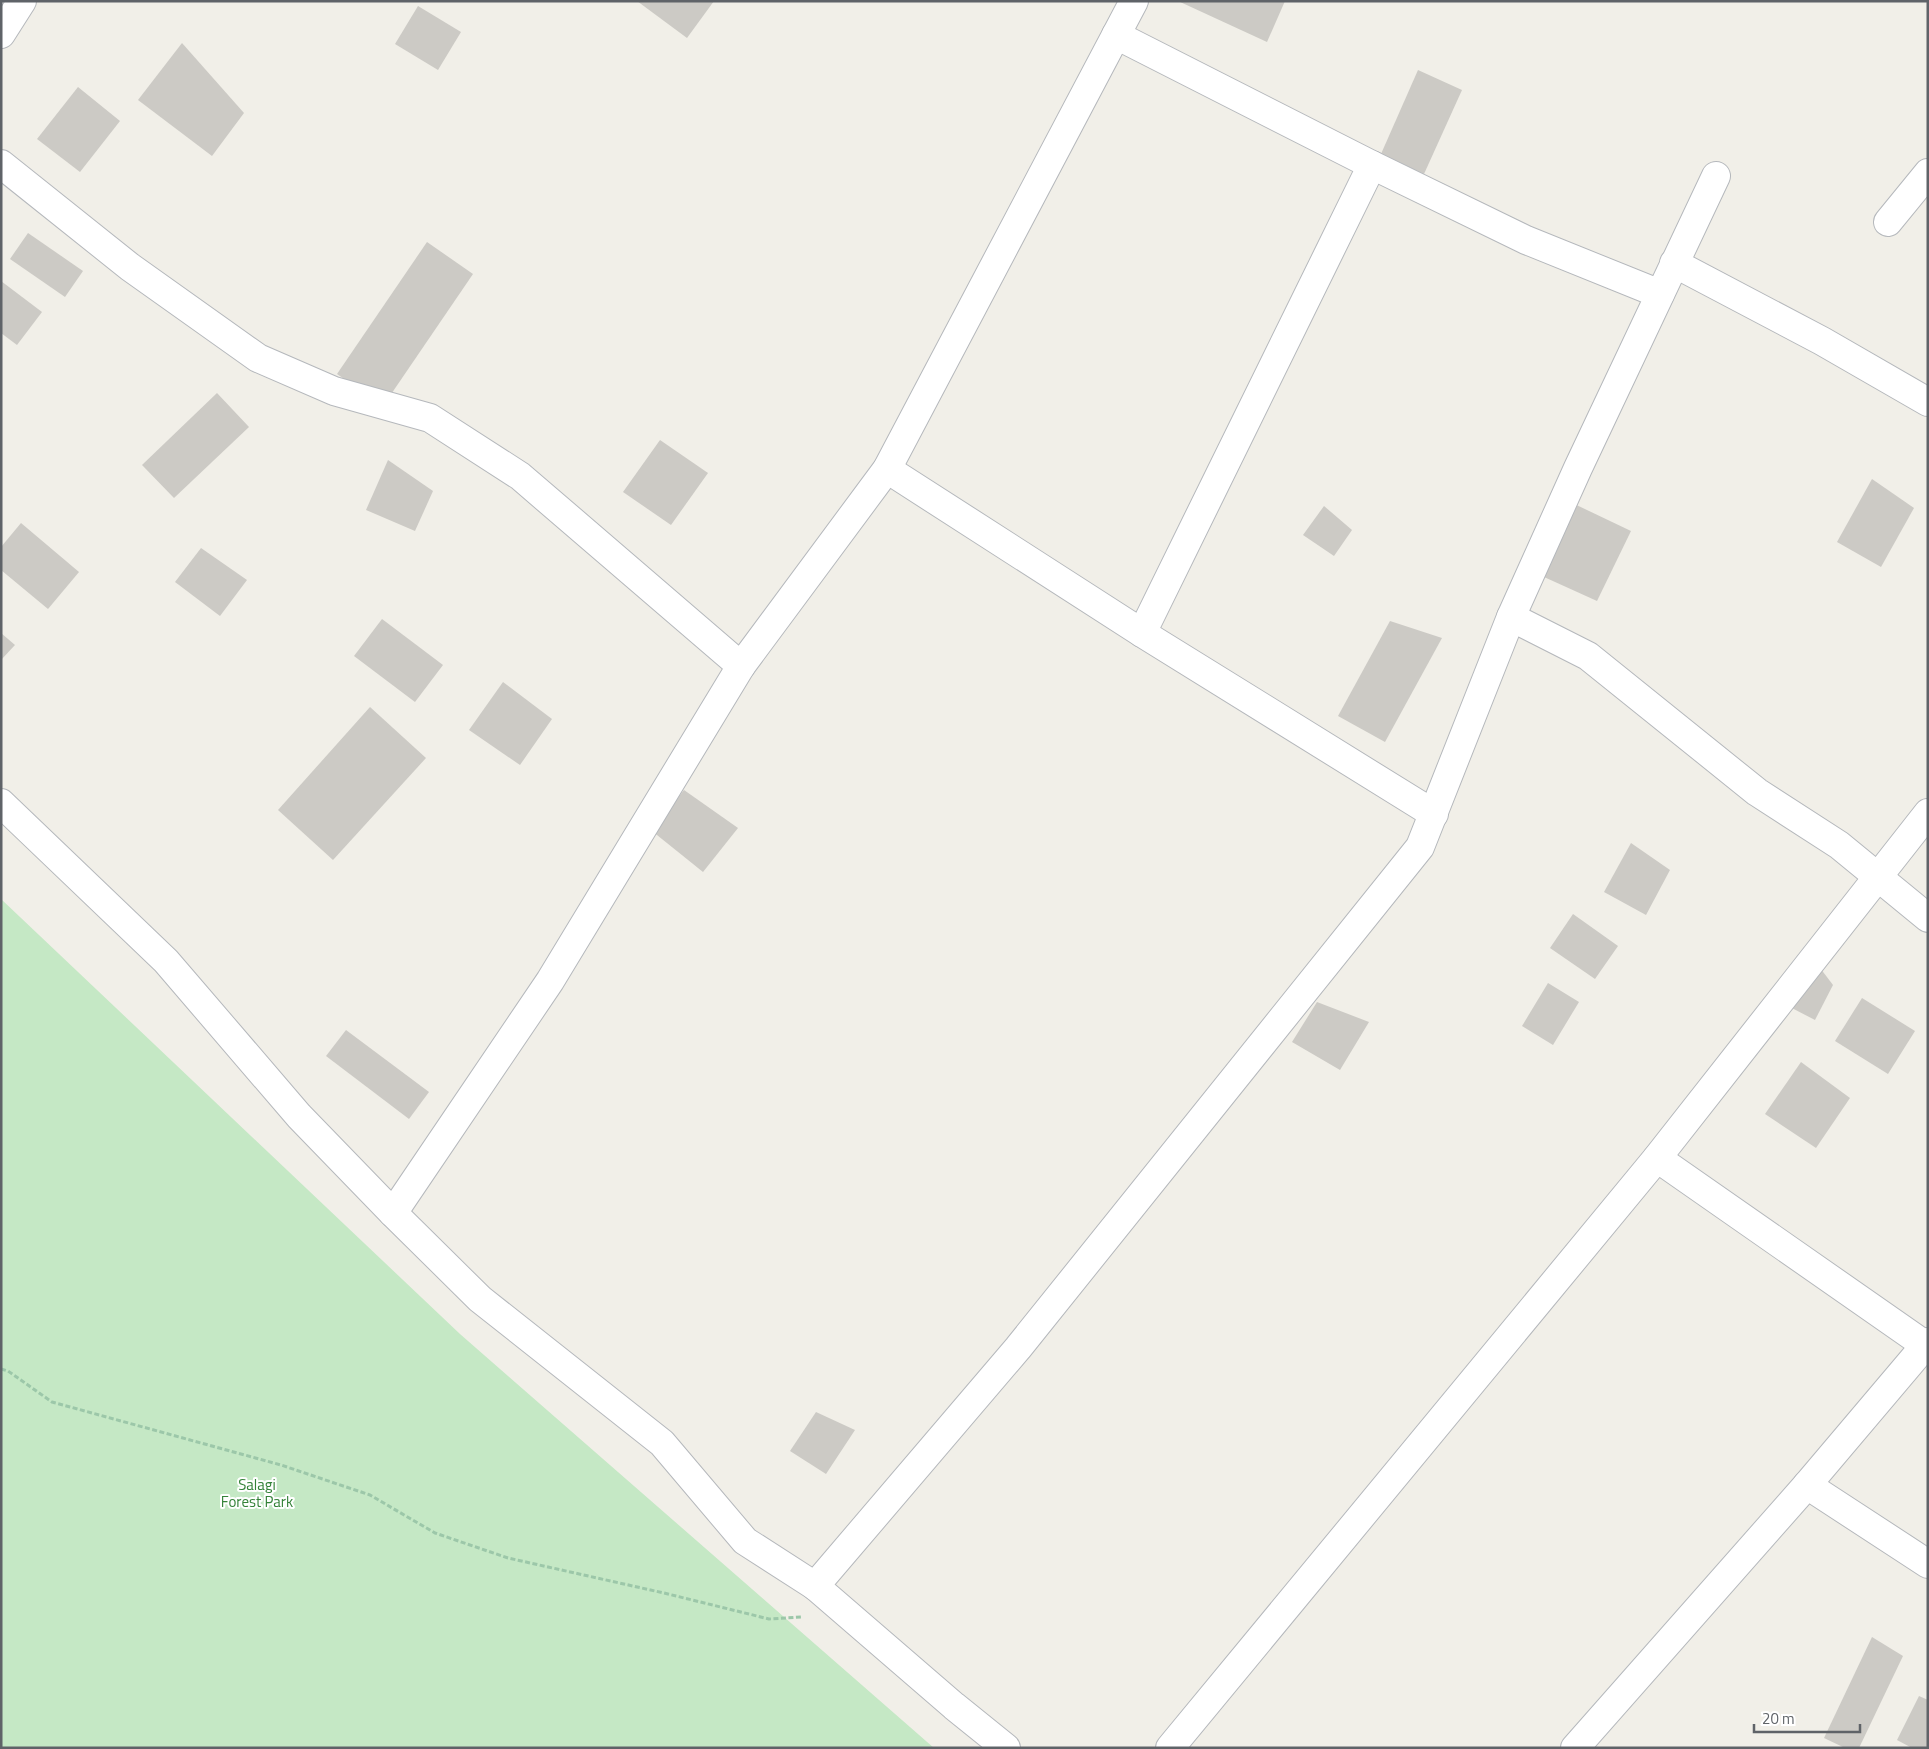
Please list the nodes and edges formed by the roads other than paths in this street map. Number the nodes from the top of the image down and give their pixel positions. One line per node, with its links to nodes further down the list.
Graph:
1 (22, 1): 3 (street)
2 (1134, 1): 4 (street)
3 (3, 26)
4 (1116, 35): 6 (street); 13 (street)
5 (1, 164): 16 (street)
6 (1372, 165): 11 (street); 15 (street)
7 (1928, 173): 9 (street)
8 (1716, 176): 10 (street)
9 (1888, 222)
10 (1674, 263): 11 (street); 12 (street)
11 (1660, 294): 14 (street)
12 (1928, 402)
13 (887, 469): 15 (street); 16 (street)
14 (1511, 617): 19 (street); 20 (street)
15 (1142, 633): 19 (street)
16 (741, 666): 23 (street)
17 (1, 803): 23 (street)
18 (1928, 813): 20 (street)
19 (1434, 814): 27 (street)
20 (1878, 877): 21 (street); 22 (street)
21 (1928, 918)
22 (1657, 1158): 24 (street); 29 (street)
23 (393, 1213): 27 (street)
24 (1926, 1343): 25 (street)
25 (1807, 1485): 26 (street); 30 (street)
26 (1928, 1564)
27 (816, 1586): 28 (street)
28 (1006, 1748)
29 (1170, 1748)
30 (1575, 1748)

